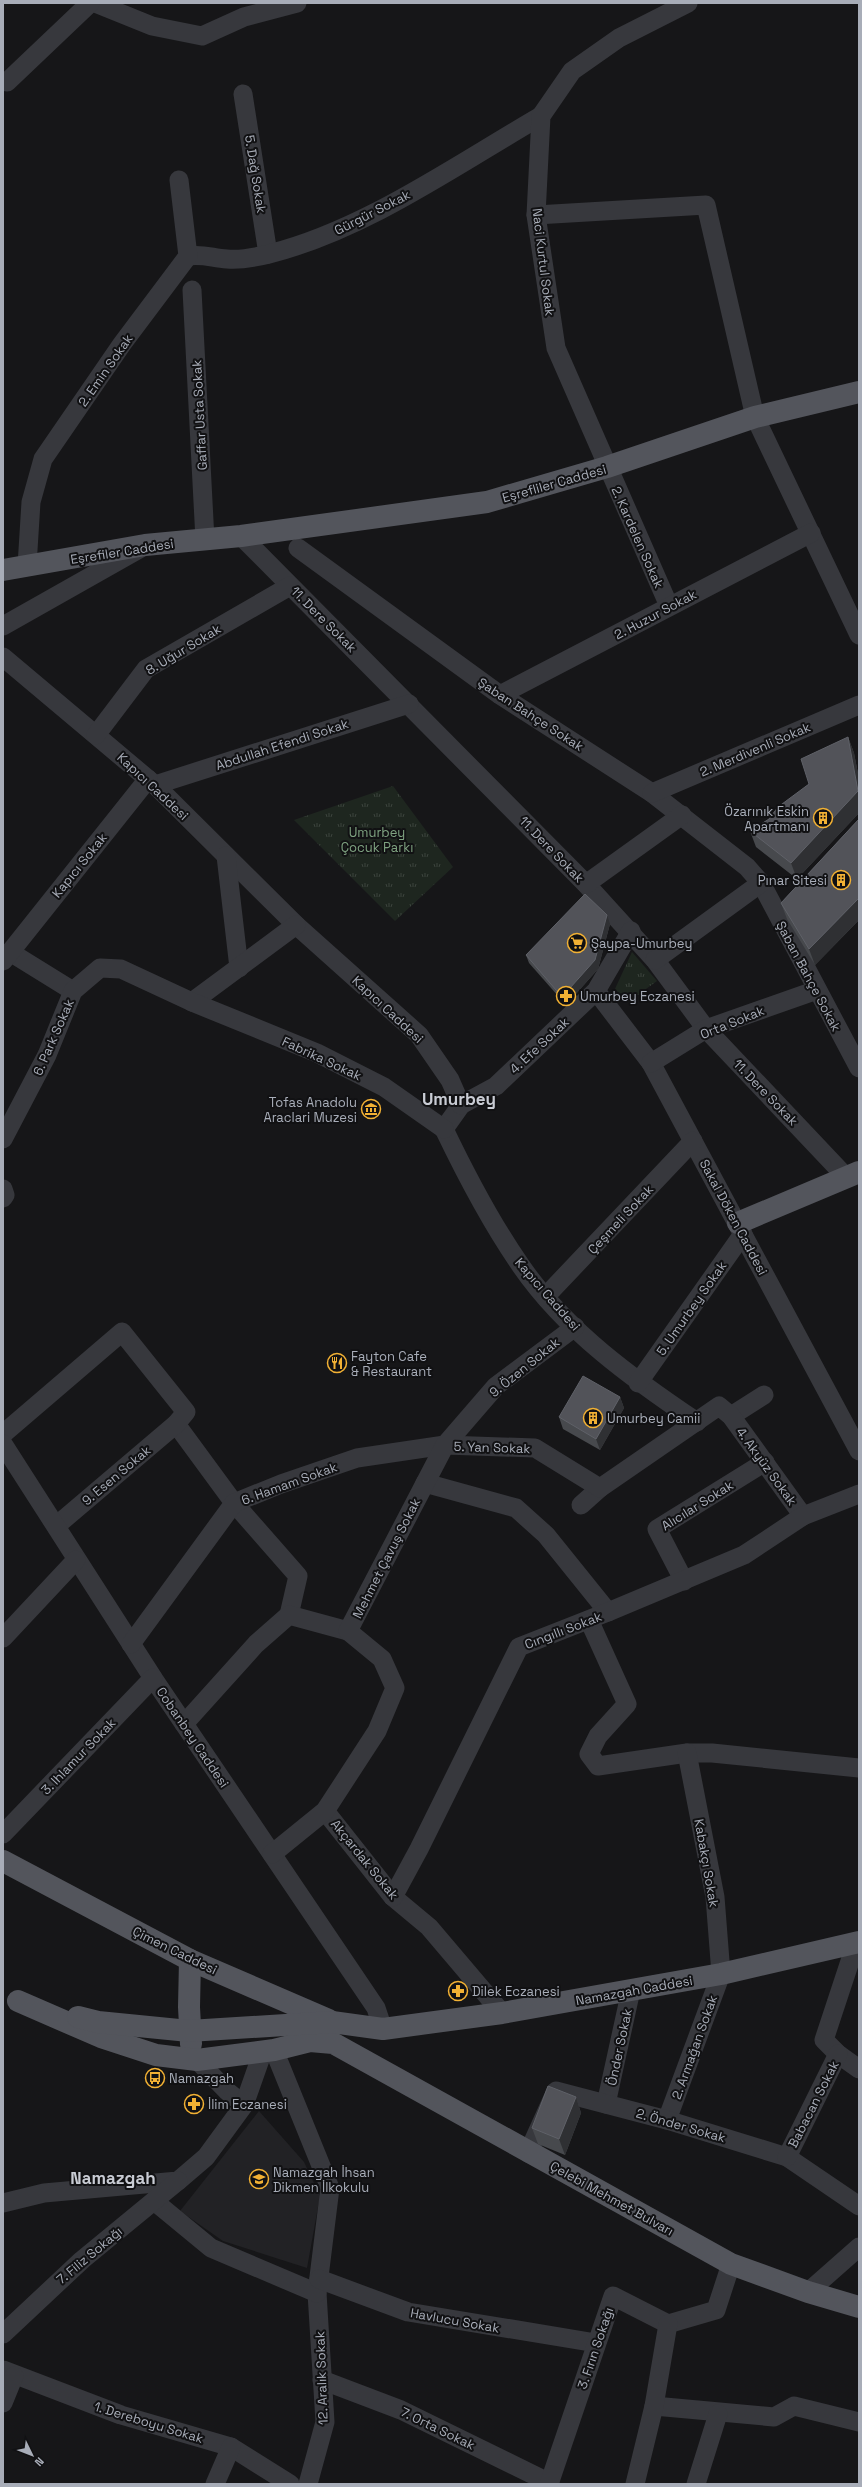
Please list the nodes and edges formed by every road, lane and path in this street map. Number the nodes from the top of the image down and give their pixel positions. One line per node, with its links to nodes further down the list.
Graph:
1 (90, 3): 5 (street)
2 (95, 3): 3 (street)
3 (297, 3)
4 (688, 3): 7 (street)
5 (7, 82)
6 (243, 94): 10 (street, 5. Dağ Sokak)
7 (541, 116): 9 (street, Naci Kurtul Sokak); 10 (street, Gürgür Sokak)
8 (179, 180): 11 (street)
9 (536, 215): 14 (street); 15 (street, Naci Kurtul Sokak)
10 (268, 254): 11 (street, Gürgür Sokak)
11 (188, 256): 21 (street, 2. Emin Sokak)
12 (192, 290): 18 (street, Gaffar Usta Sokak)
13 (859, 392): 14 (main road, Eşrefliler Caddesi)
14 (755, 417): 15 (main road, Eşrefliler Caddesi); 16 (street)
15 (607, 468): 17 (main road, Eşrefliler Caddesi); 24 (street, 2. Kardelen Sokak)
16 (811, 533): 24 (street, 2. Huzur Sokak); 26 (street)
17 (241, 536): 18 (main road, Eşrefiler Caddesi); 23 (street, 11. Dere Sokak)
18 (205, 540): 19 (main road, Eşrefiler Caddesi)
19 (145, 545): 21 (main road, Eşrefiler Caddesi); 25 (street)
20 (298, 548): 28 (street, Şaban Bahçe Sokak)
21 (28, 566): 22 (main road, Eşrefiler Caddesi)
22 (3, 570)
23 (290, 586): 29 (street, 11. Dere Sokak); 31 (street, 8. Uğur Sokak)
24 (669, 606): 28 (street, 2. Huzur Sokak)
25 (3, 626)
26 (859, 634)
27 (3, 658): 31 (street, Kapıcı Caddesi)
28 (500, 695): 33 (street, Şaban Bahçe Sokak)
29 (409, 704): 32 (street, Abdullah Efendi Sokak); 37 (street, 11. Dere Sokak)
30 (859, 705): 33 (street, 2. Merdivenli Sokak)
31 (96, 735): 32 (street, Kapıcı Caddesi)
32 (151, 782): 35 (street, Kapıcı Caddesi); 42 (street, Kapıcı Sokak)
33 (652, 793): 34 (street, Şaban Bahçe Sokak)
34 (682, 815): 36 (street, Şaban Bahçe Sokak); 37 (street)
35 (226, 856): 40 (street, Kapıcı Caddesi); 44 (street)
36 (761, 883): 39 (street, Şaban Bahçe Sokak); 43 (street)
37 (586, 884): 41 (street, 11. Dere Sokak)
38 (791, 896): 39 (street)
39 (776, 913): 45 (street, Şaban Bahçe Sokak)
40 (296, 925): 44 (street); 52 (street, Kapıcı Caddesi)
41 (630, 932): 43 (street, 11. Dere Sokak); 47 (street, 4. Efe Sokak)
42 (6, 956): 46 (street, Kapıcı Sokak)
43 (655, 960): 49 (street, 11. Dere Sokak)
44 (239, 968): 48 (street)
45 (817, 990): 49 (street, Orta Sokak); 51 (street, Şaban Bahçe Sokak)
46 (73, 991): 48 (street, 6. Park Sokak); 54 (street, 6. Park Sokak)
47 (596, 991): 50 (street, Sakal Döken Caddesi); 52 (street, 4. Efe Sokak)
48 (192, 1002): 53 (street, Fabrika Sokak)
49 (706, 1029): 50 (street, Orta Sokak); 56 (street, 11. Dere Sokak)
50 (651, 1063): 55 (street, Sakal Döken Caddesi)
51 (859, 1068)
52 (461, 1104): 53 (street)
53 (444, 1129): 60 (street, Kapıcı Caddesi)
54 (3, 1139)
55 (693, 1141): 59 (street, Sakal Döken Caddesi); 60 (street, Çeşmeli Sokak)
56 (853, 1175): 59 (main road)
57 (3, 1189): 58 (street)
58 (3, 1198)
59 (740, 1228): 62 (street, 5. Umurbey Sokak); 70 (street, Sakal Döken Caddesi)
60 (546, 1296): 61 (street, Kapıcı Caddesi)
61 (575, 1327): 62 (street, Kapıcı Caddesi); 69 (street, 9. Özen Sokak)
62 (638, 1383): 65 (street, Kapıcı Caddesi)
63 (764, 1395): 64 (street)
64 (730, 1416): 65 (street); 71 (street, 4. Akyüz Sokak)
65 (697, 1422): 73 (street)
66 (176, 1424): 67 (street); 75 (street); 78 (street, 9. Esen Sokak)
67 (3, 1434)
68 (3, 1444): 78 (street, Cobanbey Caddesi)
69 (444, 1445): 72 (street, Mehmet Çavuş Sokak); 73 (street, 5. Yan Sokak); 75 (street, 6. Hamam Sokak)
70 (859, 1451)
71 (765, 1462): 77 (street, 4. Akyüz Sokak); 80 (street, Alıcılar Sokak)
72 (425, 1483): 81 (street); 84 (street, Mehmet Çavuş Sokak)
73 (600, 1488): 76 (street)
74 (859, 1494): 77 (street, Cıngıllı Sokak)
75 (234, 1503): 82 (street); 86 (street, 6. Hamam Sokak)
76 (581, 1505)
77 (803, 1516): 80 (street, Cıngıllı Sokak)
78 (56, 1526): 79 (street, Cobanbey Caddesi)
79 (76, 1560): 85 (street); 86 (street, Cobanbey Caddesi)
80 (684, 1581): 81 (street, Cıngıllı Sokak)
81 (608, 1612): 83 (street, Cıngıllı Sokak)
82 (289, 1615): 84 (street); 88 (street)
83 (588, 1620): 89 (street); 95 (street, Cıngıllı Sokak)
84 (348, 1631): 91 (street, Mehmet Çavuş Sokak)
85 (3, 1638)
86 (131, 1644): 87 (street, Cobanbey Caddesi)
87 (153, 1678): 88 (street, Cobanbey Caddesi); 92 (street, 3. Ihlamur Sokak)
88 (184, 1724): 93 (street, Cobanbey Caddesi)
89 (687, 1753): 90 (street); 98 (street, Kabakçı Sokak)
90 (859, 1768)
91 (326, 1811): 93 (street, Mehmet Çavuş Sokak); 95 (street, Akçardak Sokak)
92 (3, 1834)
93 (272, 1854): 103 (street, Cobanbey Caddesi)
94 (3, 1861): 97 (main road, Çimen Caddesi)
95 (393, 1896): 101 (street, Akçardak Sokak)
96 (857, 1942): 98 (main road, Namazgah Caddesi); 107 (street, Babacan Sokak)
97 (190, 1960): 102 (main road, Çimen Caddesi); 104 (main road)
98 (721, 1974): 99 (main road, Namazgah Caddesi); 112 (street, 2. Armağan Sokak)
99 (631, 1990): 101 (main road, Namazgah Caddesi); 110 (street, Önder Sokak)
100 (10, 1999): 104 (main road); 108 (main road)
101 (502, 2013): 103 (main road, Namazgah Caddesi)
102 (332, 2022): 103 (main road, Namazgah Caddesi); 104 (main road); 105 (main road)
103 (383, 2029)
104 (189, 2031): 108 (main road)
105 (333, 2043): 106 (main road); 113 (main road, Çelebi Mehmet Bulvarı)
106 (269, 2050): 108 (main road); 111 (street, 7. Filiz Sokağı); 121 (street, 12. Aralık Sokak)
107 (838, 2054): 109 (street); 114 (street, Babacan Sokak)
108 (198, 2060): 111 (street)
109 (859, 2069)
110 (606, 2104): 112 (street, 2. Önder Sokak); 113 (street, 2. Önder Sokak)
111 (244, 2105): 115 (street, 7. Filiz Sokağı)
112 (667, 2120): 114 (street, 2. Önder Sokak)
113 (528, 2153): 120 (main road, Çelebi Mehmet Bulvarı)
114 (787, 2156): 118 (street, 2. Önder Sokak)
115 (178, 2181): 116 (street, 7. Filiz Sokağı); 117 (street)
116 (154, 2201): 121 (street, Havlucu Sokak); 125 (street, 7. Filiz Sokağı)
117 (3, 2203)
118 (859, 2206)
119 (859, 2247): 122 (street)
120 (731, 2264): 122 (main road, Çelebi Mehmet Bulvarı); 124 (street)
121 (318, 2286): 126 (street, Havlucu Sokak); 128 (street, 12. Aralık Sokak)
122 (808, 2292): 123 (main road, Çelebi Mehmet Bulvarı)
123 (859, 2307)
124 (668, 2324): 126 (street, 3. Fırın Sokağı); 130 (street)
125 (3, 2334)
126 (596, 2343): 137 (street, 3. Fırın Sokağı)
127 (9, 2373): 129 (street); 133 (street, 1. Dereboyu Sokak)
128 (322, 2380): 136 (street, 12. Aralık Sokak); 137 (street, 7. Orta Sokak)
129 (3, 2403)
130 (654, 2406): 131 (street); 138 (street)
131 (718, 2414): 132 (street); 139 (street)
132 (859, 2422)
133 (231, 2447): 134 (street); 135 (street, 1. Dereboyu Sokak)
134 (214, 2484)
135 (290, 2484)
136 (308, 2484)
137 (549, 2484)
138 (635, 2484)
139 (696, 2484)

